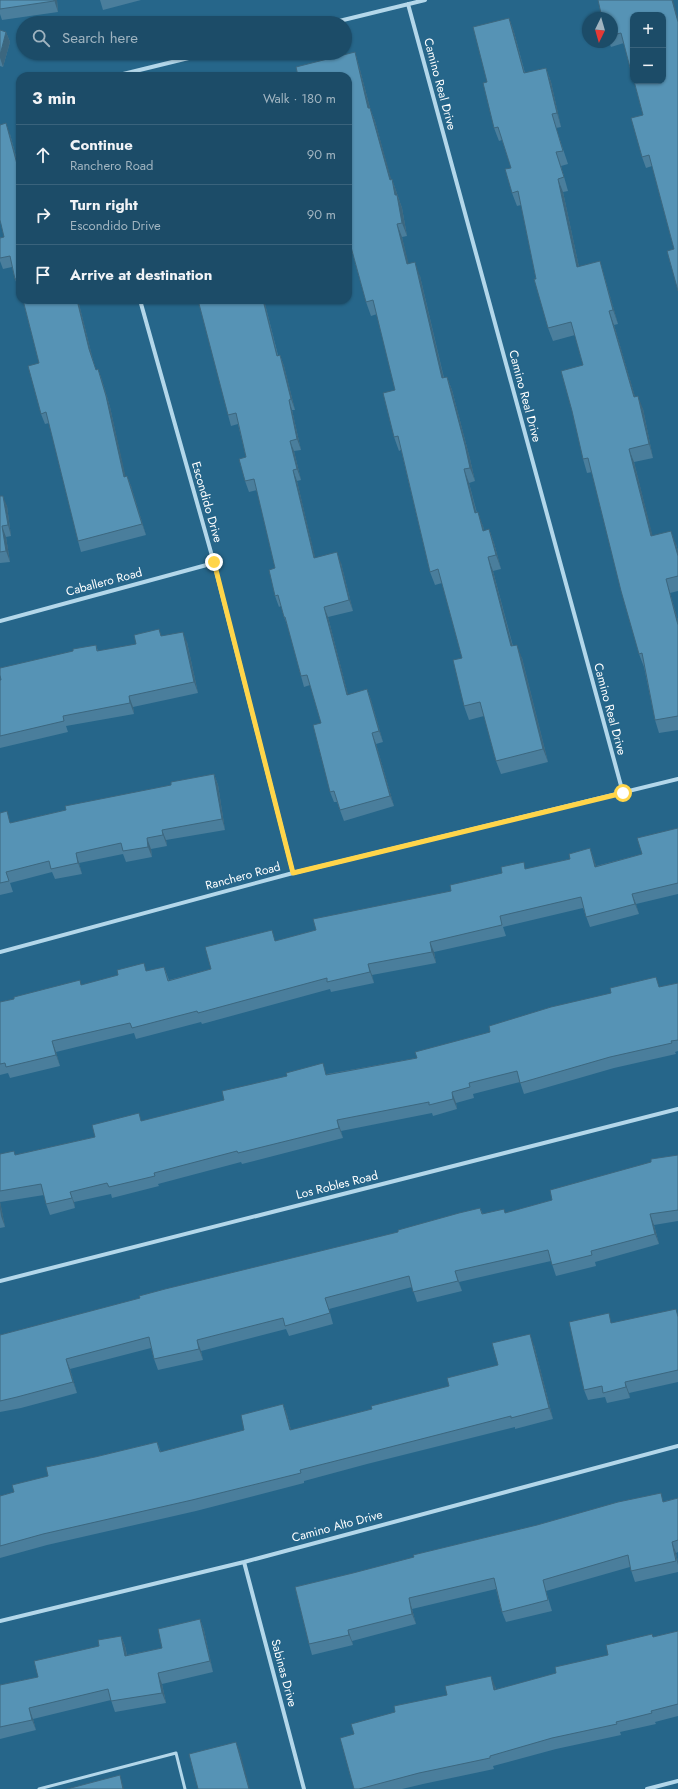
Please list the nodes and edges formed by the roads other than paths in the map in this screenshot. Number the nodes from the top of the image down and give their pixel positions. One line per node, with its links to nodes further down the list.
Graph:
1 (425, 0): 2 (street)
2 (408, 4): 3 (street); 10 (street, Camino Real Drive)
3 (352, 18)
4 (180, 60): 5 (street)
5 (131, 72)
6 (141, 304): 7 (street, Escondido Drive)
7 (214, 562): 8 (street, Caballero Road); 11 (street, Escondido Drive)
8 (0, 621)
9 (678, 779): 10 (street, Ranchero Road)
10 (623, 793): 11 (street, Ranchero Road)
11 (293, 873): 12 (street, Ranchero Road)
12 (0, 952)
13 (678, 1109): 14 (street, Los Robles Road)
14 (0, 1281)
15 (678, 1446): 16 (street, Camino Alto Drive)
16 (244, 1562): 17 (street, Camino Alto Drive); 21 (street, Sabinas Drive)
17 (0, 1622)
18 (678, 1780): 22 (street)
19 (39, 1789): 20 (lane)
20 (185, 1789)
21 (304, 1789)
22 (647, 1789)

